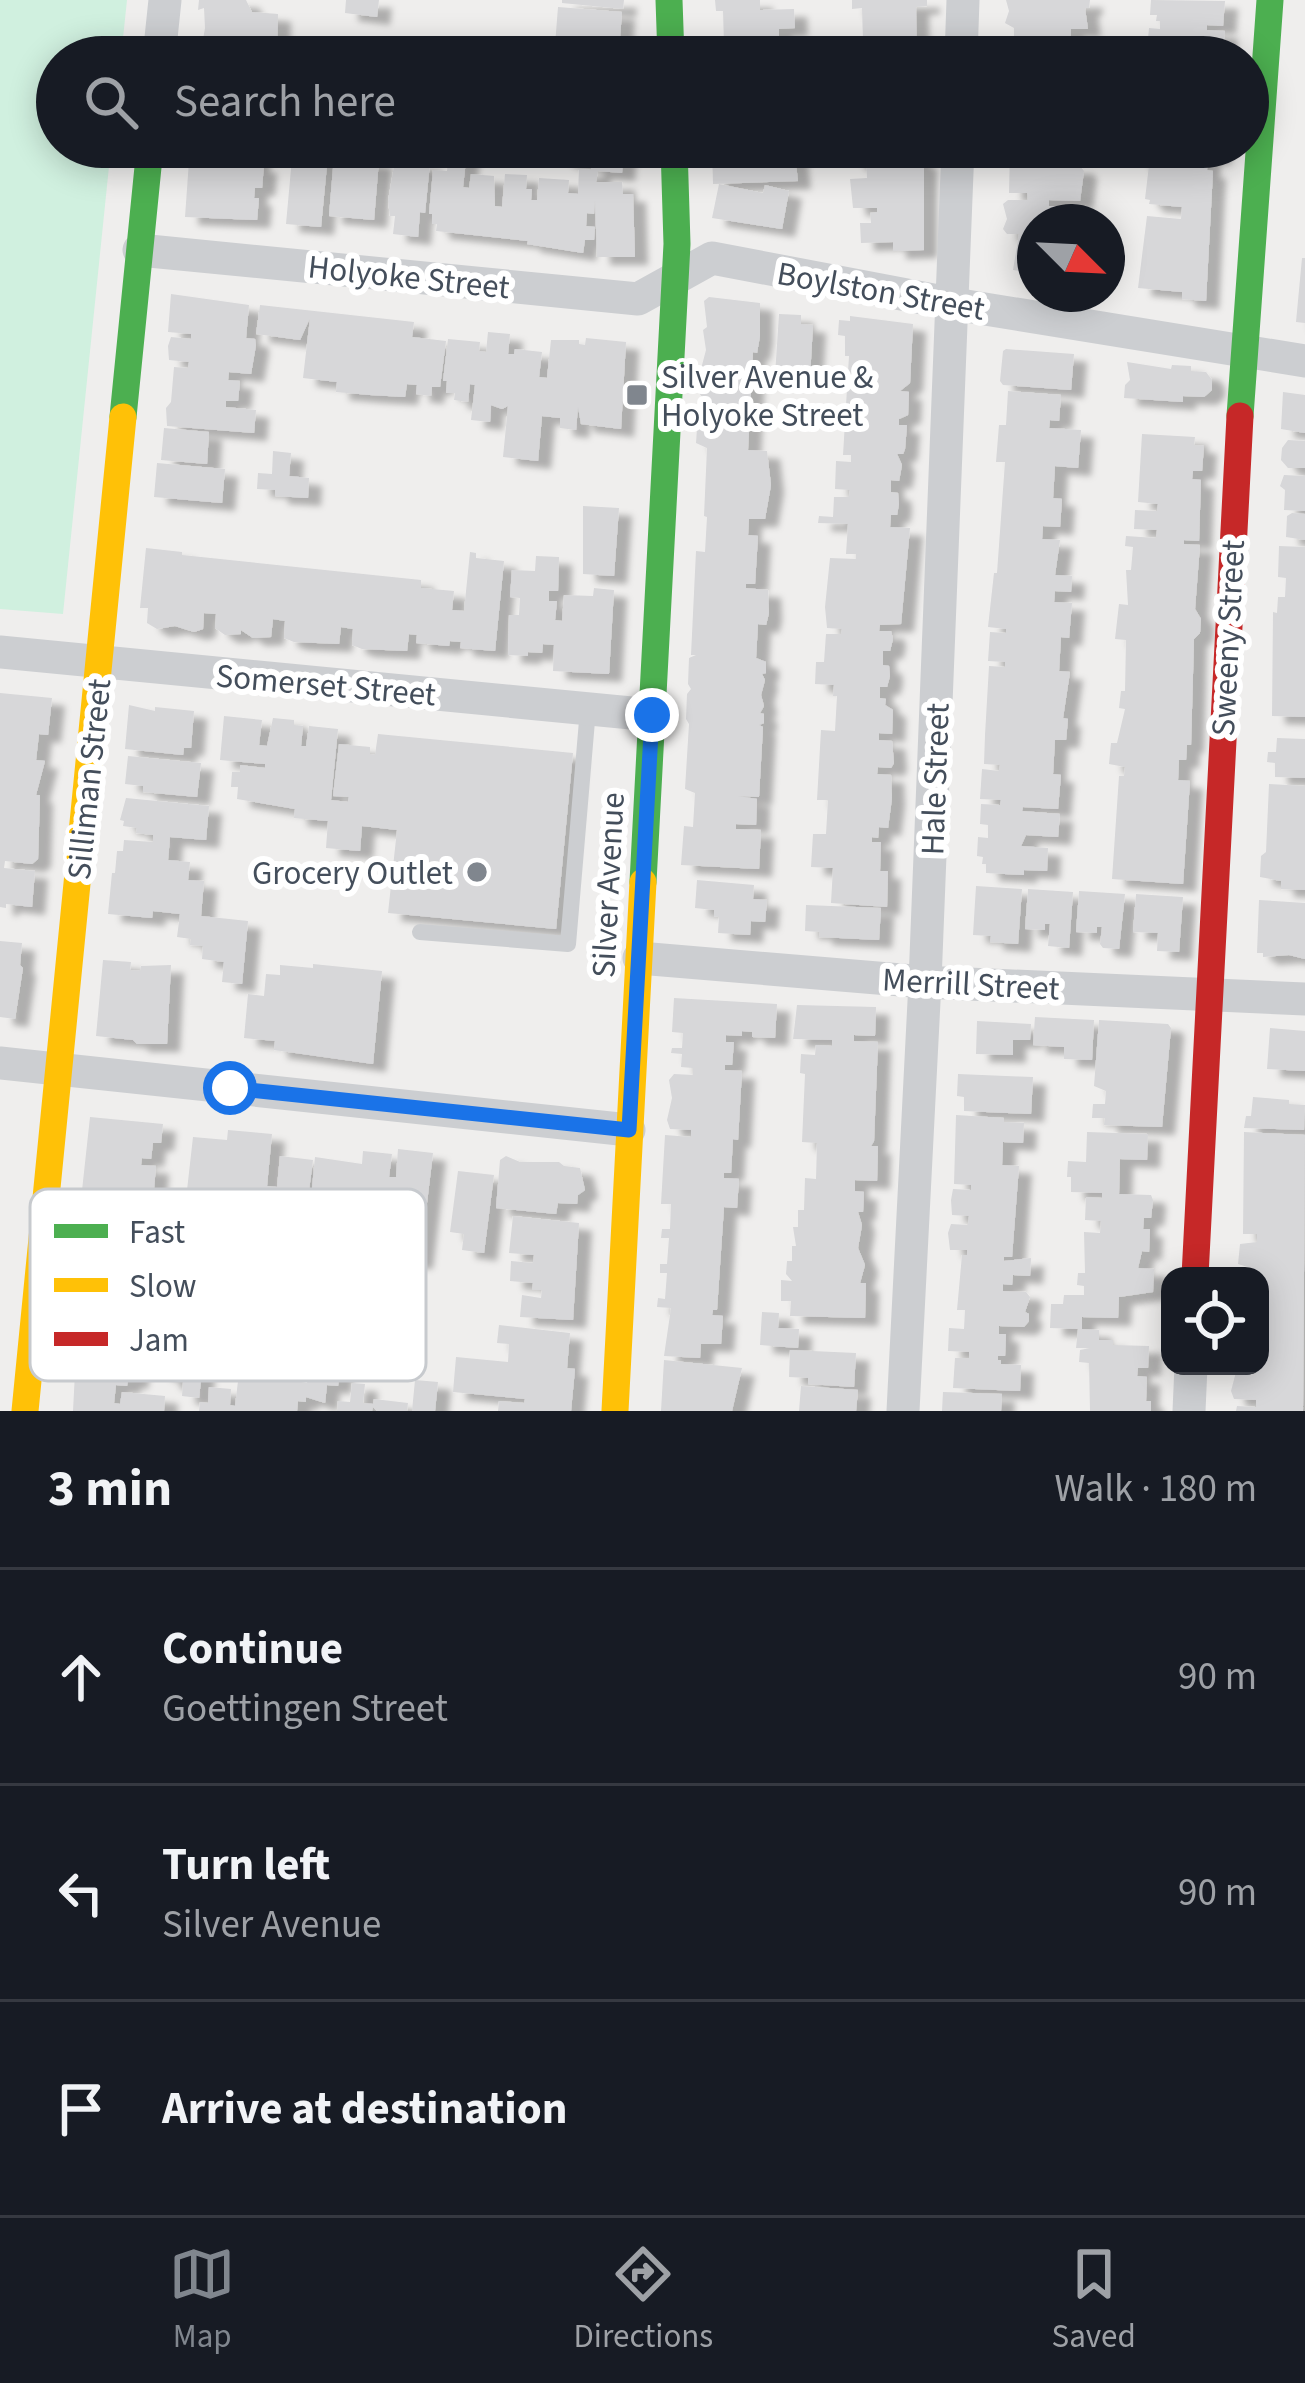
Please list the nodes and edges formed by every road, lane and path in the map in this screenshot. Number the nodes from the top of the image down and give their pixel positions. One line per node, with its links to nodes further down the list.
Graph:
1 (166, 0): 5 (street)
2 (669, 0): 6 (street)
3 (963, 0): 7 (street)
4 (1270, 0): 8 (street, Sweeny Street)
5 (162, 36)
6 (670, 36)
7 (962, 36)
8 (1267, 36)
9 (148, 168): 13 (street, Silliman Street)
10 (674, 168): 14 (street, Silver Avenue)
11 (957, 168): 15 (street, Hale Street)
12 (1257, 168): 16 (street, Sweeny Street)
13 (139, 250): 14 (street, Holyoke Street); 19 (street, Silliman Street)
14 (675, 279): 15 (street, Boylston Street); 21 (street, Silver Avenue)
15 (954, 304): 16 (street, Boylston Street); 24 (street, Hale Street)
16 (1243, 351): 17 (street, Boylston Street); 25 (street, Sweeny Street)
17 (1305, 362)
18 (0, 652): 19 (street, Somerset Street)
19 (100, 662): 20 (street, Somerset Street); 28 (street, Silliman Street)
20 (588, 709): 21 (street, Somerset Street); 22 (lane)
21 (652, 715): 23 (street, Silver Avenue)
22 (419, 932)
23 (638, 958): 24 (street, Merrill Street); 29 (street, Silver Avenue)
24 (926, 982): 25 (street, Merrill Street); 36 (street, Hale Street)
25 (1208, 994): 26 (street, Merrill Street); 31 (street, Sweeny Street)
26 (1305, 999)
27 (0, 1064): 28 (street)
28 (59, 1069): 29 (street); 30 (street, Silliman Street)
29 (629, 1130): 35 (street, Silver Avenue)
30 (47, 1189)
31 (1195, 1267)
32 (30, 1361): 34 (street, Silliman Street)
33 (1191, 1375): 37 (street)
34 (25, 1411)
35 (615, 1411)
36 (903, 1411)
37 (1189, 1411)

